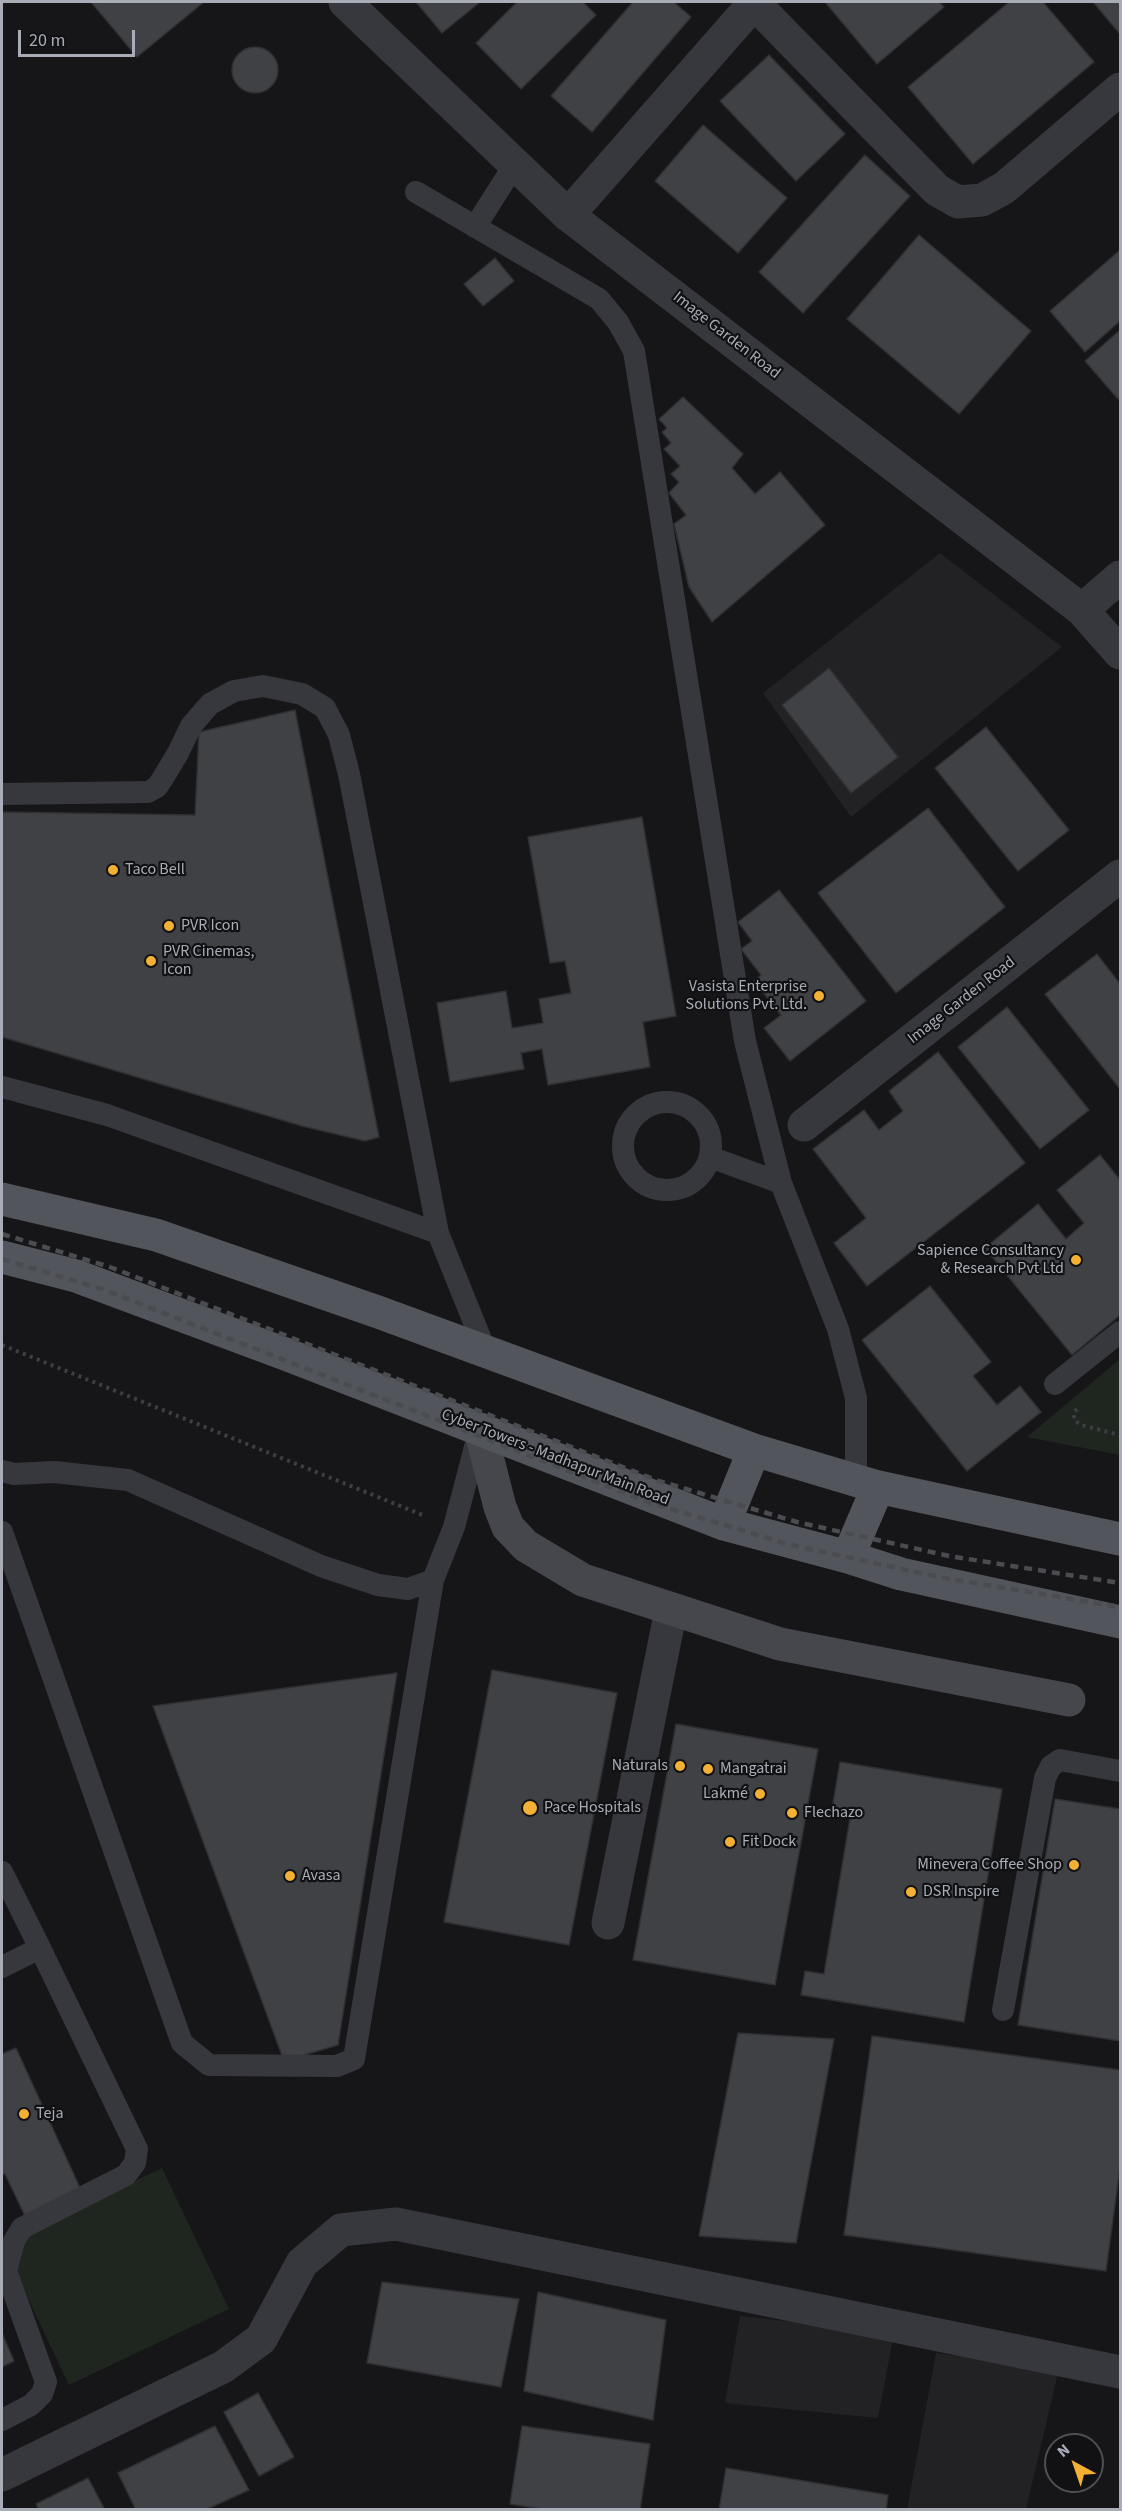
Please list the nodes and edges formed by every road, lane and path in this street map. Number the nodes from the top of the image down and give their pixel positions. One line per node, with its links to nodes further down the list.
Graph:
1 (345, 2): 4 (street, Image Garden Road)
2 (754, 2): 3 (street); 6 (street)
3 (1120, 89)
4 (515, 164): 6 (street, Image Garden Road); 7 (lane)
5 (416, 192): 7 (lane)
6 (568, 215): 9 (street, Image Garden Road)
7 (476, 227): 16 (lane)
8 (1120, 577): 9 (street)
9 (1082, 610): 10 (street, Image Garden Road)
10 (1120, 653)
11 (2, 794): 18 (lane)
12 (1120, 876): 14 (street, Image Garden Road)
13 (2, 1087): 18 (lane)
14 (804, 1125)
15 (710, 1157): 16 (lane)
16 (781, 1183): 29 (lane)
17 (2, 1199): 22 (main road)
18 (438, 1233): 22 (lane)
19 (2, 1257): 25 (main road, Cyber Towers - Madhapur Main Road)
20 (1120, 1332): 23 (lane)
21 (2, 1345): 31 (path)
22 (486, 1352): 27 (main road)
23 (1055, 1384)
24 (1084, 1404): 26 (path)
25 (480, 1429): 30 (main road, Cyber Towers - Madhapur Main Road); 31 (lane); 36 (street)
26 (1120, 1435)
27 (754, 1450): 29 (main road); 30 (main road)
28 (2, 1471): 35 (lane)
29 (867, 1483): 33 (main road); 34 (main road)
30 (724, 1524): 34 (main road, Cyber Towers - Madhapur Main Road)
31 (454, 1527): 35 (lane)
32 (2, 1532): 35 (lane)
33 (1120, 1539)
34 (848, 1557): 37 (main road, Cyber Towers - Madhapur Main Road)
35 (433, 1580)
36 (671, 1610): 38 (street); 41 (street)
37 (1120, 1622)
38 (1070, 1700)
39 (1120, 1771): 44 (lane)
40 (2, 1872): 42 (lane)
41 (608, 1923)
42 (40, 1948): 43 (lane); 46 (lane)
43 (2, 1967)
44 (1003, 2010)
45 (1120, 2372): 47 (street)
46 (2, 2420)
47 (2, 2475)

